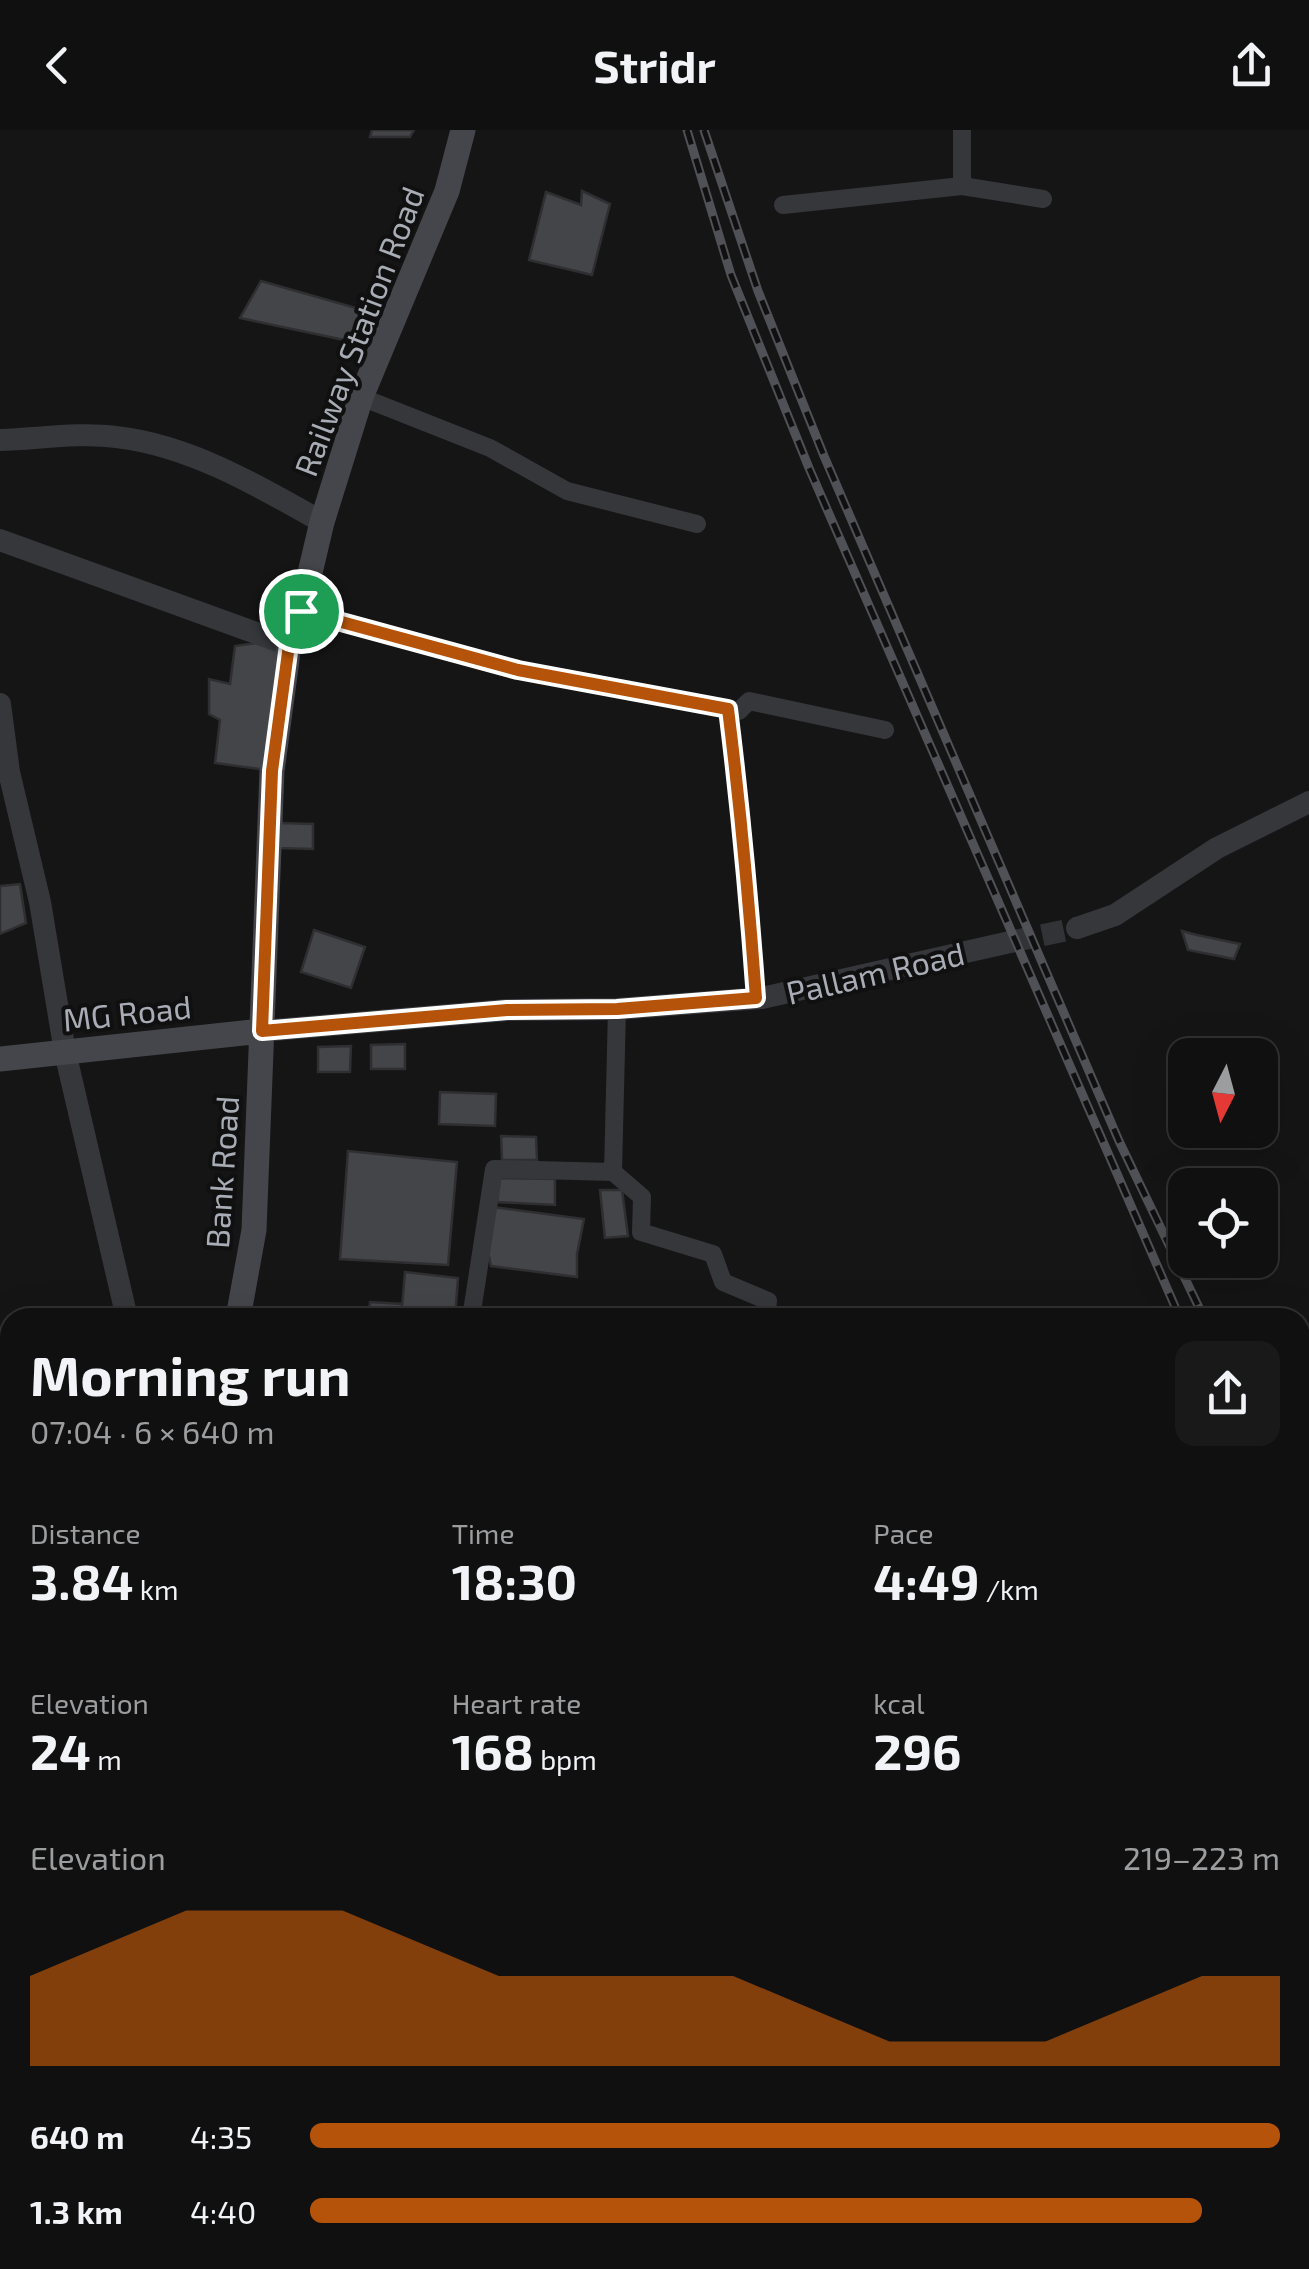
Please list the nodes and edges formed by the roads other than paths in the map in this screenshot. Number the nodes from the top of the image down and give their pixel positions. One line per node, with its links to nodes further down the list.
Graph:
1 (463, 130): 6 (main road, Railway Station Road)
2 (962, 130): 3 (street)
3 (962, 186): 4 (street); 5 (street)
4 (1043, 199)
5 (783, 204)
6 (361, 397): 8 (main road, Railway Station Road); 9 (street)
7 (0, 440): 8 (street)
8 (322, 522): 11 (main road, Railway Station Road)
9 (696, 524)
10 (0, 540): 12 (street)
11 (301, 611): 12 (main road, Railway Station Road); 14 (street)
12 (289, 645): 21 (main road, Railway Station Road)
13 (0, 704): 22 (street)
14 (728, 709): 15 (street); 19 (street)
15 (884, 730)
16 (1309, 802): 17 (street)
17 (1077, 928)
18 (1010, 942): 19 (street, Pallam Road)
19 (756, 998): 20 (street, Pallam Road)
20 (617, 1009): 21 (street, Pallam Road); 24 (street)
21 (262, 1031): 22 (main road, MG Road); 26 (main road, Bank Road)
22 (65, 1052): 23 (main road, MG Road); 25 (street)
23 (0, 1059)
24 (613, 1172): 27 (street); 28 (street)
25 (124, 1308)
26 (240, 1308)
27 (472, 1308)
28 (767, 1308)

